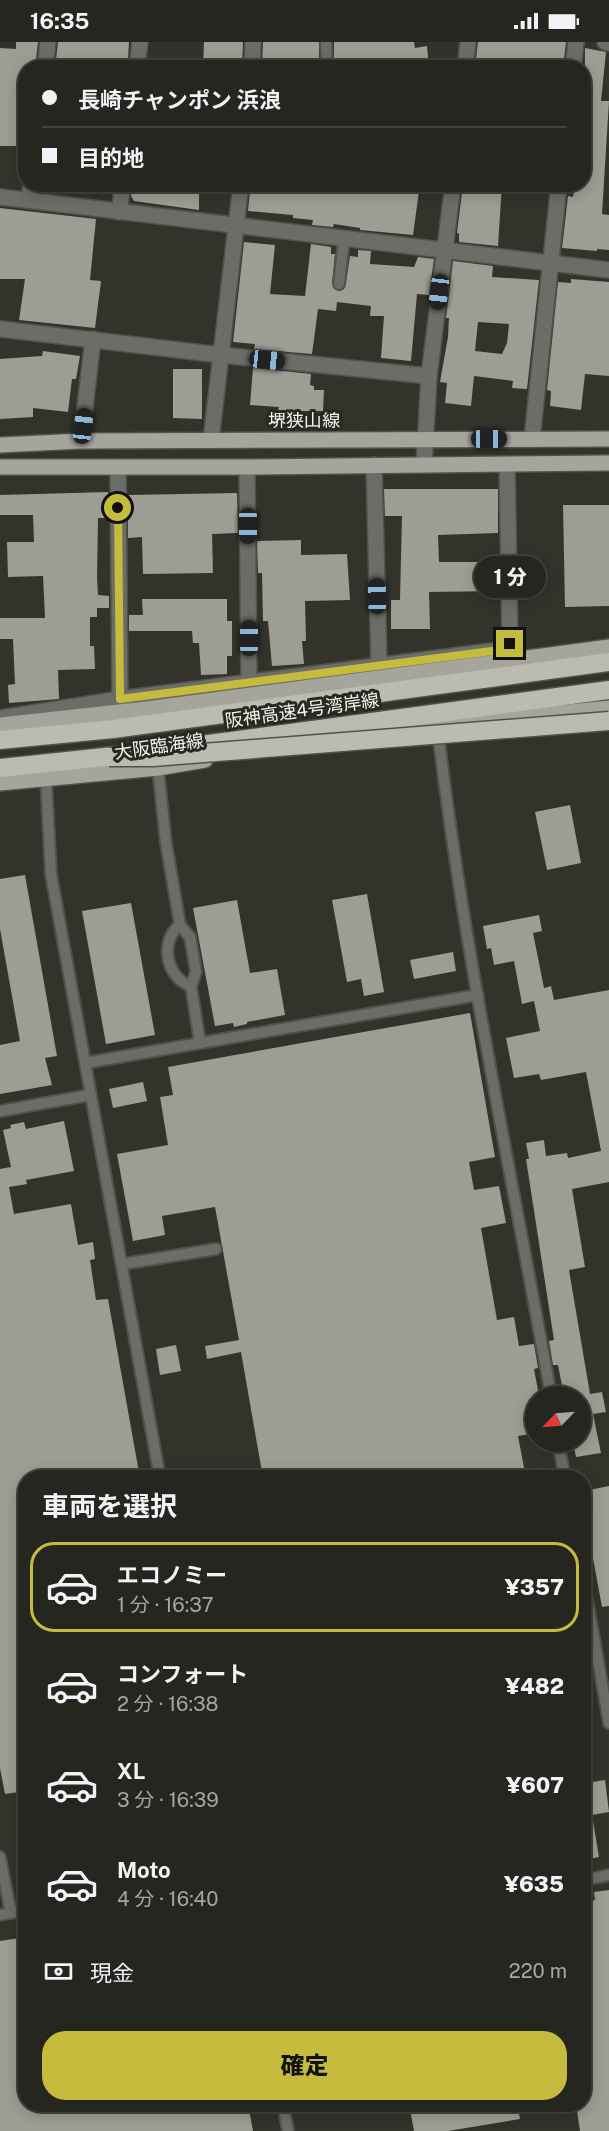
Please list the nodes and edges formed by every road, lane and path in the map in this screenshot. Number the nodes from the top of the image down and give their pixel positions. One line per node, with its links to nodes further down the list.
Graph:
1 (48, 42): 7 (street)
2 (140, 42): 8 (street)
3 (253, 42): 9 (street)
4 (326, 42): 10 (lane)
5 (468, 42): 11 (street)
6 (576, 42): 12 (street)
7 (46, 60)
8 (138, 60)
9 (252, 60)
10 (327, 60)
11 (466, 60)
12 (574, 60)
13 (30, 192): 18 (street); 19 (street)
14 (122, 192): 19 (street)
15 (240, 192): 20 (street)
16 (452, 192): 22 (street)
17 (558, 192): 23 (street)
18 (0, 197)
19 (119, 212): 20 (street)
20 (235, 227): 21 (street); 28 (street)
21 (344, 239): 22 (street); 25 (lane)
22 (444, 250): 23 (street); 29 (street)
23 (549, 264): 24 (street); 30 (street)
24 (609, 270)
25 (339, 284)
26 (0, 329): 27 (street)
27 (93, 339): 28 (street); 34 (street)
28 (221, 356): 29 (street); 32 (street)
29 (429, 376): 33 (street)
30 (532, 439): 31 (main road, 堺狭山線); 33 (main road, 堺狭山線)
31 (609, 439)
32 (211, 440): 33 (main road, 堺狭山線); 34 (main road, 堺狭山線)
33 (424, 440): 39 (street)
34 (81, 441): 35 (main road, 堺狭山線)
35 (0, 445)
36 (609, 463): 37 (main road)
37 (507, 464): 39 (main road); 45 (street)
38 (374, 465): 39 (main road); 42 (main road); 45 (street)
39 (424, 465)
40 (0, 466): 41 (main road)
41 (118, 467): 42 (main road); 48 (street)
42 (247, 467): 46 (street)
43 (609, 647): 52 (main road, 大阪臨海線)
44 (609, 662): 54 (highway, 阪神高速4号湾岸線)
45 (379, 665): 46 (street)
46 (249, 683): 48 (street)
47 (609, 690): 55 (highway, 阪神高速4号湾岸線, bridge)
48 (120, 699): 50 (street)
49 (609, 708): 53 (main road, 大阪臨海線)
50 (0, 718)
51 (609, 721): 55 (highway, bridge)
52 (0, 725)
53 (437, 725): 57 (main road, 大阪臨海線); 62 (lane)
54 (0, 740)
55 (109, 757): 56 (highway, 阪神高速4号湾岸線)
56 (0, 768)
57 (158, 768): 58 (main road, 大阪臨海線); 60 (lane)
58 (46, 779): 59 (main road, 大阪臨海線); 64 (lane)
59 (0, 783)
60 (180, 925): 61 (lane); 61 (lane)
61 (191, 986): 63 (lane)
62 (478, 995): 63 (lane); 69 (lane)
63 (200, 1043): 64 (lane)
64 (85, 1063): 65 (lane)
65 (90, 1095): 66 (lane); 68 (lane)
66 (0, 1111)
67 (216, 1249): 68 (lane)
68 (123, 1264): 71 (lane)
69 (549, 1386)
70 (560, 1452): 72 (lane)
71 (159, 1470)
72 (563, 1470)
73 (591, 1621): 74 (lane)
74 (609, 1723)
75 (0, 1857): 78 (lane)
76 (609, 1875): 77 (lane)
77 (591, 1879)
78 (5, 1914)
79 (284, 2112): 80 (lane)
80 (288, 2131)

